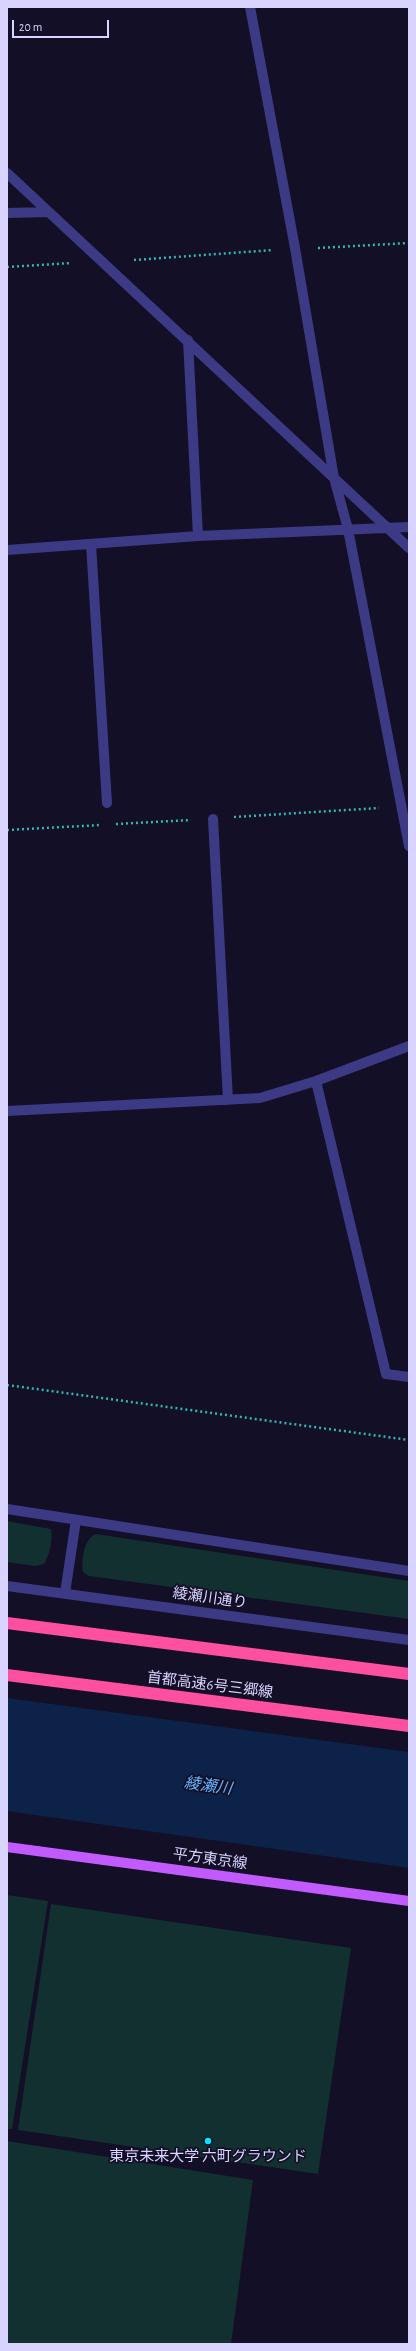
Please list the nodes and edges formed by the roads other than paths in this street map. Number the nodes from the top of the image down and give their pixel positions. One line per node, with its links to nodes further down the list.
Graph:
1 (250, 7): 6 (street)
2 (7, 173): 3 (street)
3 (48, 212): 4 (street); 5 (street)
4 (7, 213)
5 (188, 340): 6 (street); 10 (street)
6 (334, 478): 8 (street); 9 (street)
7 (409, 527): 8 (street)
8 (387, 528): 9 (street); 12 (street)
9 (348, 529): 10 (street); 16 (street)
10 (198, 536): 11 (street)
11 (91, 544): 13 (street); 14 (street)
12 (409, 548)
13 (7, 550)
14 (107, 803)
15 (213, 818): 19 (street)
16 (409, 846)
17 (409, 1046): 18 (street)
18 (316, 1081): 19 (street); 21 (street)
19 (228, 1100): 20 (street)
20 (7, 1111)
21 (409, 1377)
22 (7, 1509): 23 (street)
23 (76, 1520): 24 (street); 26 (street)
24 (409, 1571)
25 (7, 1586): 26 (street, 綾瀬川通り)
26 (65, 1593): 28 (street, 綾瀬川通り)
27 (7, 1623): 29 (highway)
28 (409, 1640)
29 (409, 1674)
30 (7, 1675): 31 (highway, 首都高速6号三郷線)
31 (409, 1726)
32 (7, 1847): 33 (main road, 平方東京線)
33 (409, 1901)

